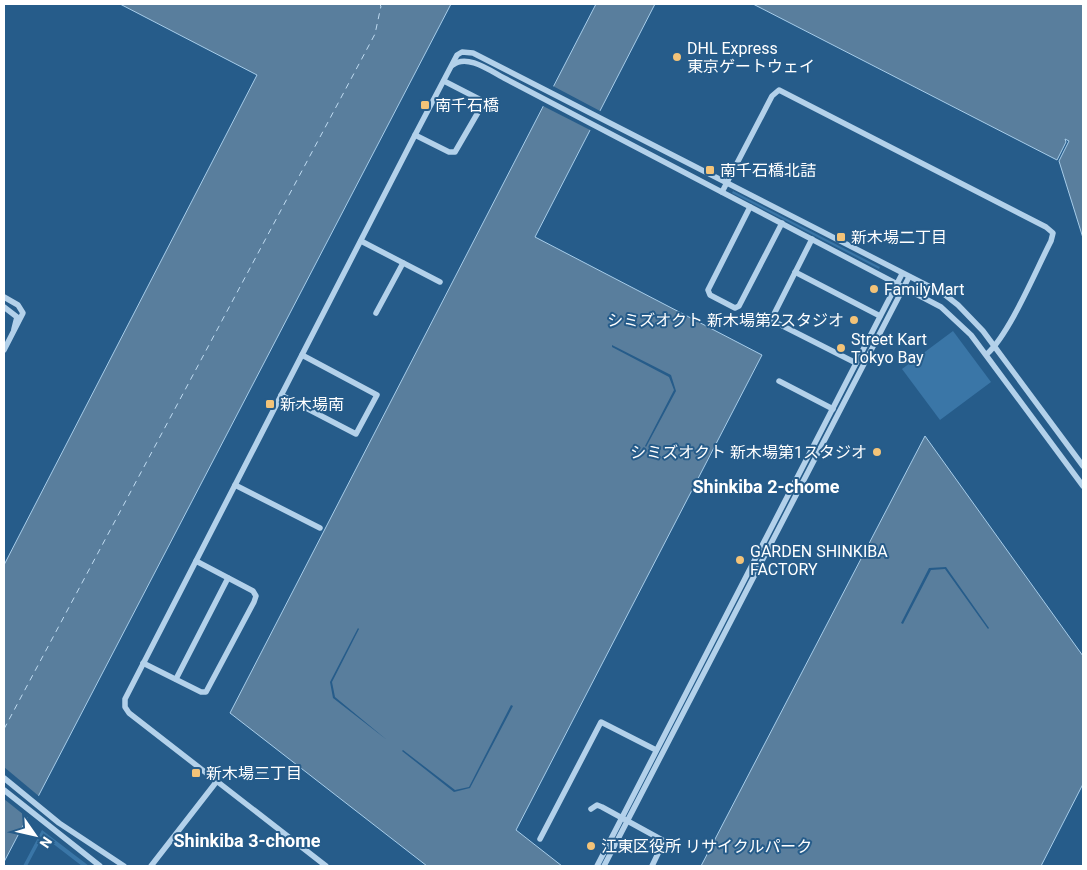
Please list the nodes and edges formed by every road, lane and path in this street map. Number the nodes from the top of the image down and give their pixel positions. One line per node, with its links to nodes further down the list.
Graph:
1 (444, 81): 2 (street); 3 (street); 3 (street)
2 (607, 127): 4 (street); 5 (street)
3 (415, 135): 9 (street)
4 (727, 183): 5 (street); 12 (street); 22 (street)
5 (722, 192): 6 (street)
6 (750, 206): 7 (street); 7 (street)
7 (782, 223): 8 (street)
8 (812, 238): 11 (street); 15 (street)
9 (361, 241): 10 (street); 25 (street)
10 (403, 262): 14 (street); 19 (street)
11 (795, 272): 20 (street); 26 (street)
12 (902, 274): 13 (street); 15 (street)
13 (909, 277): 16 (street); 22 (street)
14 (440, 282)
15 (897, 283): 16 (street); 20 (street)
16 (904, 287): 24 (street); 32 (street)
17 (4, 297): 21 (street)
18 (4, 307): 21 (street)
19 (376, 313)
20 (880, 316): 26 (street)
21 (13, 331): 23 (street)
22 (995, 346): 24 (street); 30 (street)
23 (4, 350)
24 (987, 354): 34 (street)
25 (302, 355): 28 (street); 28 (street)
26 (856, 363): 29 (street)
27 (779, 381): 29 (street)
28 (281, 395): 33 (street)
29 (832, 409): 31 (street)
30 (1083, 466)
31 (798, 474): 32 (street); 38 (street)
32 (805, 478): 39 (street)
33 (235, 484): 35 (street); 36 (street)
34 (1083, 486)
35 (320, 528)
36 (196, 562): 37 (street); 40 (street)
37 (228, 578): 41 (street); 41 (street)
38 (707, 650): 39 (street); 42 (street)
39 (714, 654): 48 (street)
40 (143, 662): 41 (street); 44 (street)
41 (176, 679)
42 (656, 750): 47 (street); 49 (street)
43 (4, 778): 51 (street)
44 (218, 782): 52 (street); 53 (street)
45 (4, 790): 50 (street)
46 (591, 809): 47 (street)
47 (622, 817): 48 (street); 54 (street)
48 (628, 822): 54 (street); 55 (street)
49 (540, 840)
50 (100, 866)
51 (124, 866)
52 (151, 866)
53 (326, 866)
54 (600, 866)
55 (652, 866)

